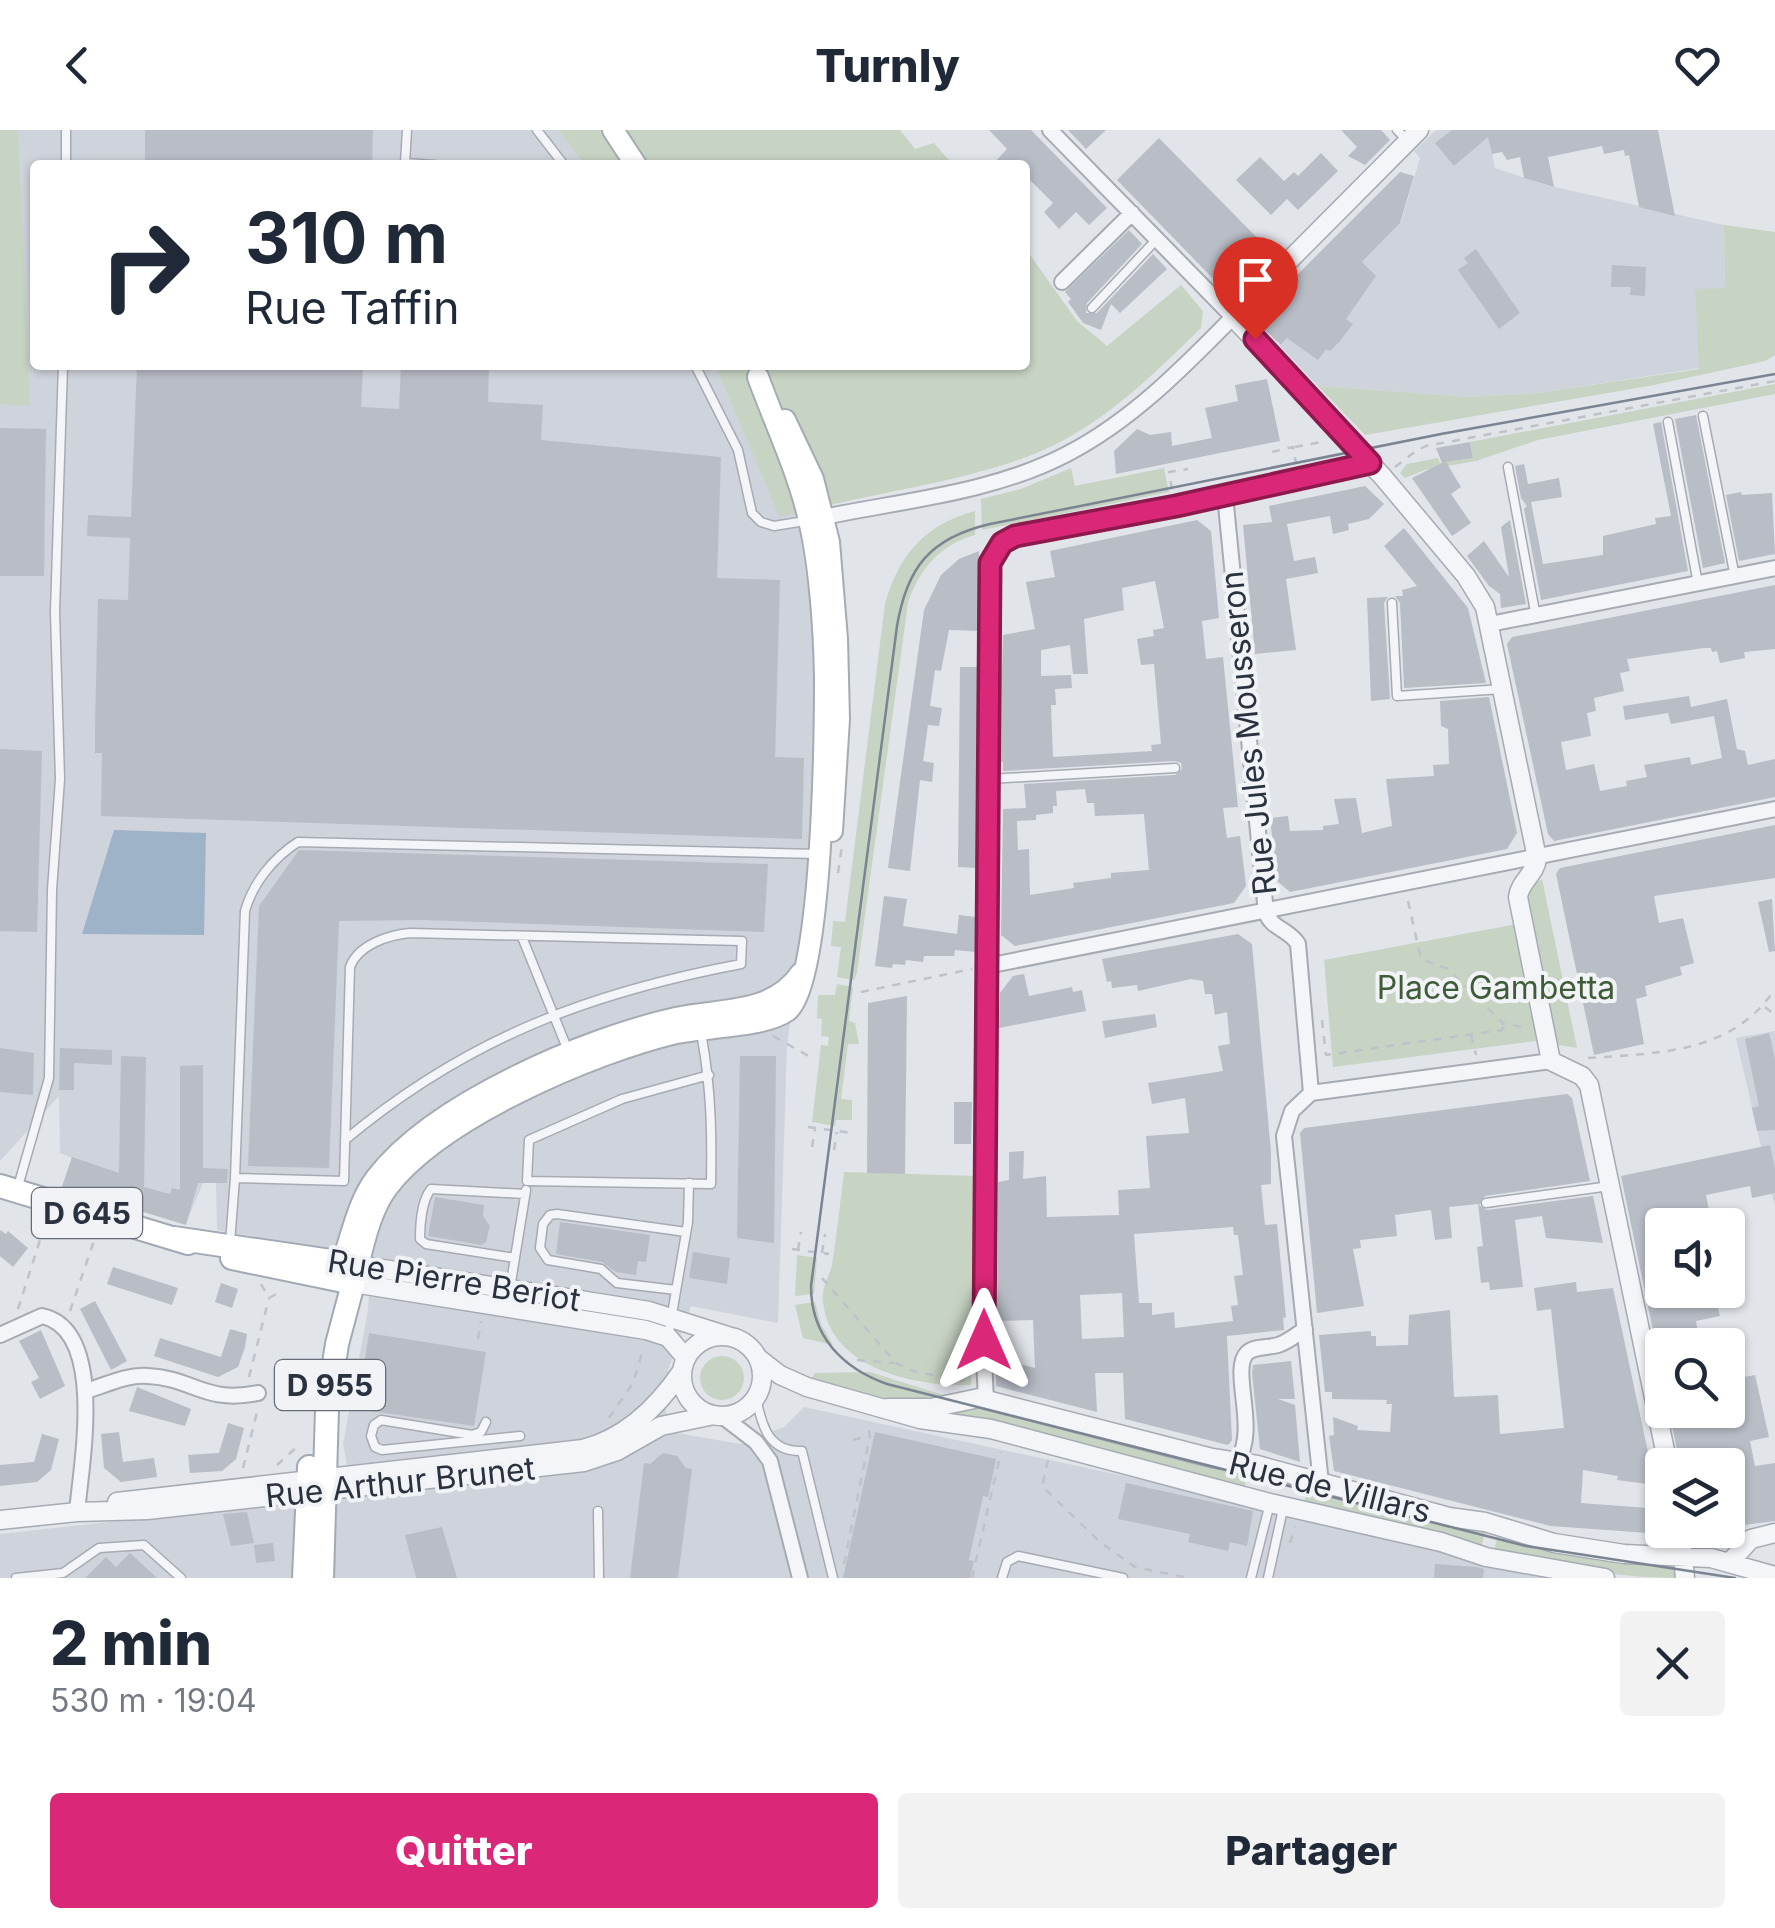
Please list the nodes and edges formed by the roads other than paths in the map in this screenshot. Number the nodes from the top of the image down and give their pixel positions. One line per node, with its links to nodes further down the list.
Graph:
1 (66, 130): 7 (lane)
2 (407, 130): 8 (lane)
3 (537, 130): 9 (lane)
4 (613, 130): 10 (main road)
5 (1050, 130): 11 (street)
6 (1408, 134): 15 (street)
7 (66, 160)
8 (405, 160)
9 (560, 160)
10 (633, 160)
11 (1132, 213): 12 (street); 13 (street)
12 (1157, 238): 14 (lane); 15 (street)
13 (1062, 282)
14 (1092, 308)
15 (1233, 316): 22 (street); 24 (street)
16 (64, 370): 51 (lane)
17 (698, 370): 24 (lane)
18 (755, 371): 24 (main road)
19 (1703, 416): 26 (lane)
20 (1668, 422): 27 (lane)
21 (1508, 468): 29 (lane)
22 (1376, 470): 23 (street); 30 (street)
23 (1226, 495): 33 (street); 37 (street, Rue Jules Mousseron)
24 (817, 519): 36 (main road)
25 (1775, 568): 26 (street)
26 (1734, 576): 27 (street)
27 (1698, 584): 29 (street)
28 (1392, 604): 31 (lane)
29 (1536, 617): 30 (street)
30 (1490, 624): 31 (street)
31 (1502, 688): 35 (street)
32 (1175, 768): 33 (lane)
33 (989, 779): 39 (street)
34 (1775, 809): 35 (street)
35 (1537, 858): 37 (street); 43 (street)
36 (828, 860): 41 (main road); 47 (lane)
37 (1266, 912): 39 (street); 45 (street, Rue Jules Mousseron)
38 (522, 937): 40 (lane); 40 (lane); 46 (lane)
39 (988, 966): 69 (street)
40 (553, 1015): 42 (lane); 46 (lane)
41 (698, 1021): 42 (main road); 44 (lane)
42 (571, 1060): 57 (main road)
43 (1551, 1061): 45 (street); 50 (street)
44 (709, 1076): 48 (lane); 49 (lane)
45 (1311, 1093): 61 (street)
46 (345, 1140): 47 (lane)
47 (235, 1178): 55 (lane)
48 (527, 1180): 49 (lane); 52 (lane)
49 (689, 1184): 54 (lane)
50 (1610, 1186): 53 (lane); 75 (street)
51 (8, 1188): 55 (main road, Rue Pierre Beriot / D 645)
52 (525, 1194): 56 (lane); 56 (lane)
53 (1486, 1203)
54 (686, 1232): 58 (lane); 58 (lane)
55 (228, 1251): 57 (main road, Rue Pierre Beriot / D 645)
56 (515, 1258): 59 (lane)
57 (348, 1273): 59 (street, Rue Pierre Beriot / D 645); 79 (main road, D 955)
58 (676, 1290): 60 (lane)
59 (508, 1298): 60 (street, Rue Pierre Beriot / D 645); 64 (street, Rue Pierre Beriot / D 645)
60 (672, 1316): 63 (street, Rue Pierre Beriot / D 645); 64 (lane)
61 (1305, 1328): 76 (street); 78 (street)
62 (6, 1332): 68 (street)
63 (731, 1337): 65 (street); 66 (street)
64 (668, 1338): 66 (street)
65 (758, 1358): 67 (street, Rue de Villars); 71 (street)
66 (684, 1365): 73 (street); 77 (street, Rue Arthur Brunet)
67 (807, 1387): 71 (street, Rue de Villars); 72 (street, Rue de Villars)
68 (86, 1391): 70 (street); 82 (street)
69 (986, 1392): 72 (street, Rue de Villars); 76 (street, Rue de Villars)
70 (258, 1393)
71 (758, 1394): 73 (street); 95 (lane)
72 (887, 1408): 80 (street, Rue de Villars)
73 (718, 1416): 77 (street, Rue Arthur Brunet); 94 (street)
74 (486, 1422): 77 (lane)
75 (1664, 1448)
76 (1237, 1461): 78 (street, Rue de Villars)
77 (523, 1463): 79 (street, Rue Arthur Brunet)
78 (1321, 1483): 86 (street, Rue de Villars)
79 (316, 1485): 82 (street, Rue Arthur Brunet); 91 (main road, D 955); 92 (main road, D 955)
80 (1277, 1504): 98 (lane); 99 (lane); 100 (street, Rue de Villars)
81 (598, 1511): 93 (lane)
82 (78, 1512): 83 (street, Rue Arthur Brunet)
83 (0, 1520)
84 (1775, 1533): 87 (street)
85 (1683, 1548): 86 (street)
86 (1685, 1556): 87 (street, Rue de Villars); 101 (street)
87 (1730, 1562): 88 (street, Rue de Villars)
88 (1775, 1576)
89 (16, 1578): 90 (lane)
90 (181, 1578)
91 (304, 1578)
92 (322, 1578)
93 (599, 1578)
94 (800, 1578)
95 (833, 1578)
96 (1002, 1578): 97 (lane)
97 (1123, 1578)
98 (1251, 1578)
99 (1268, 1578)
100 (1605, 1578)
101 (1685, 1578)

